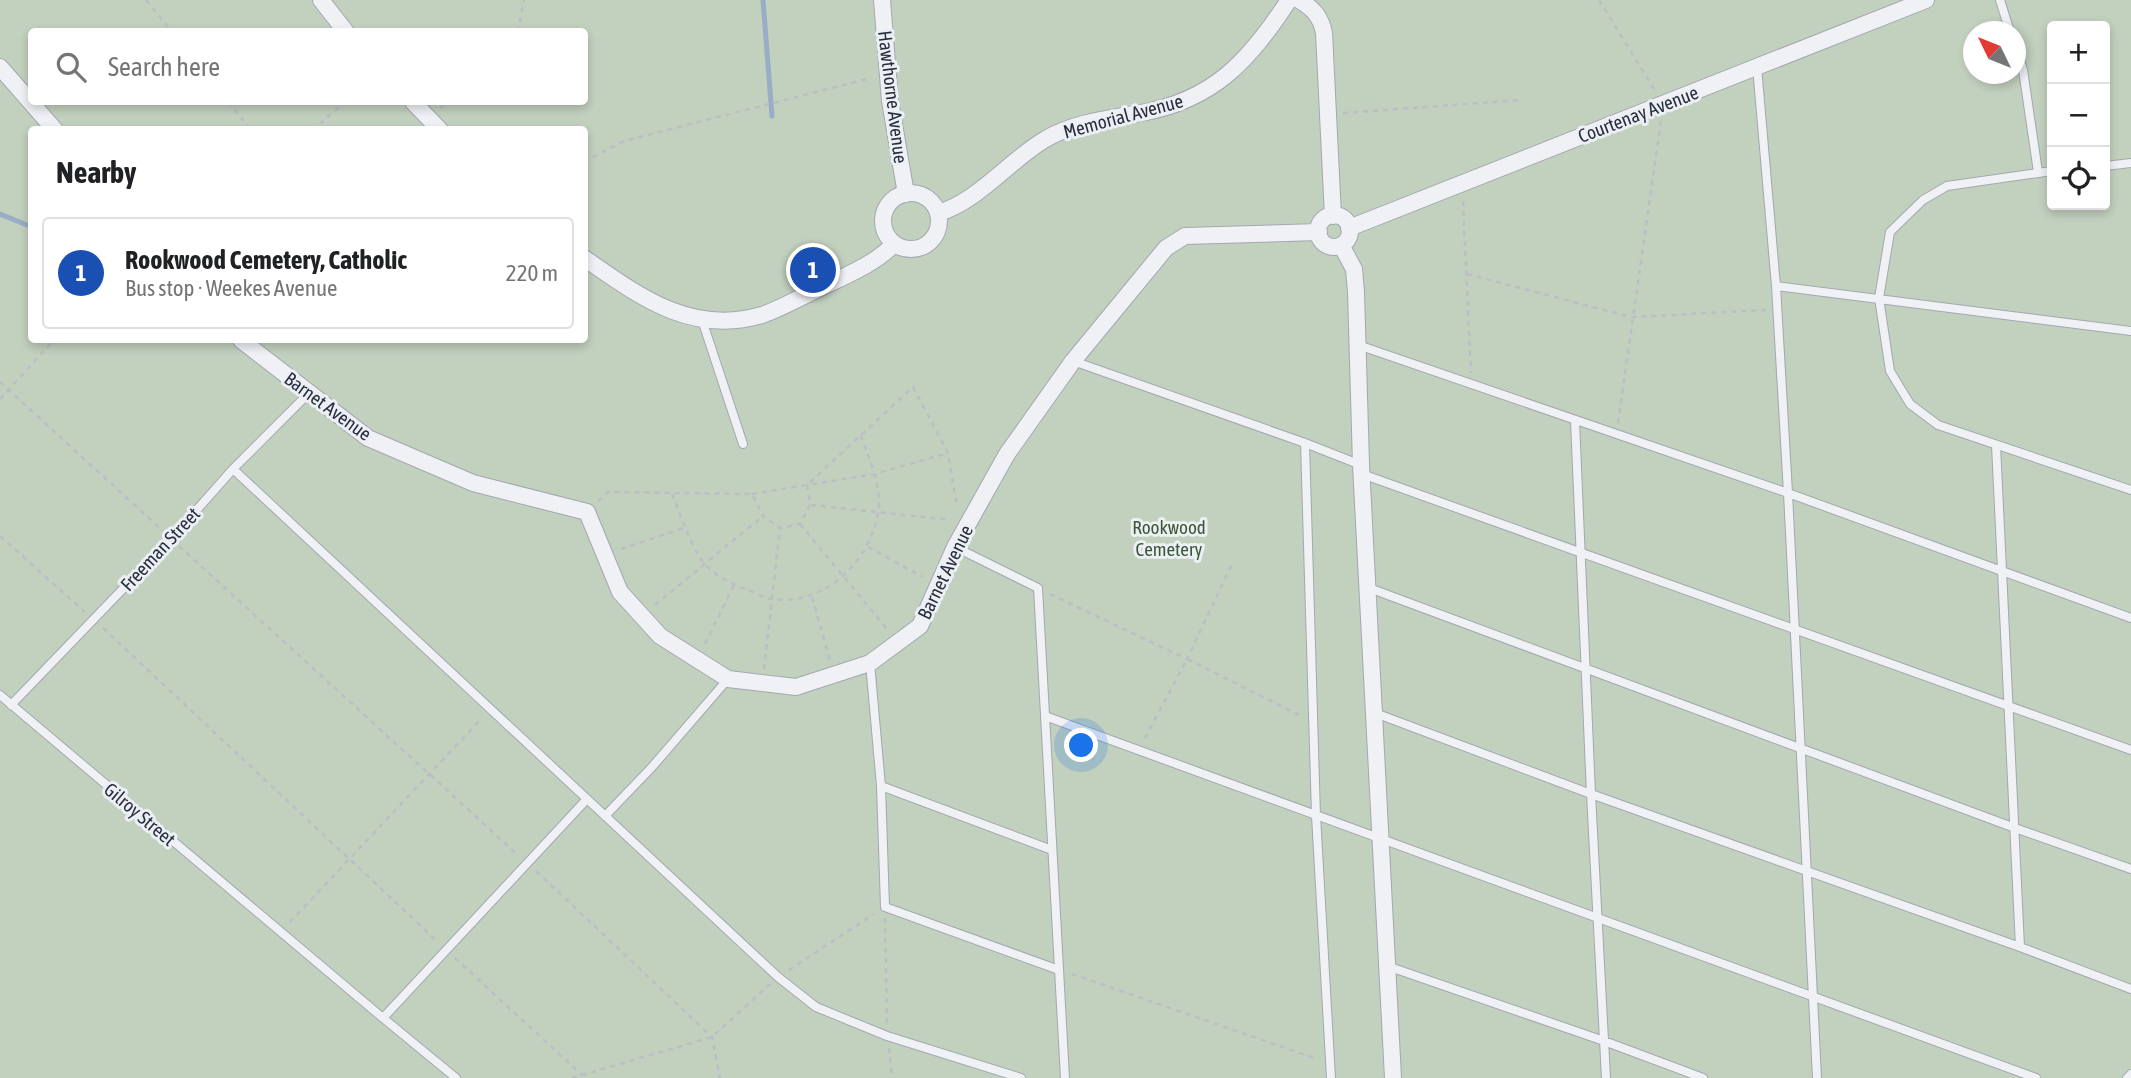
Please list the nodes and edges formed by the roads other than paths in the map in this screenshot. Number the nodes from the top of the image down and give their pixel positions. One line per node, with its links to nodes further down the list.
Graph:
1 (321, 0): 8 (street)
2 (882, 0): 21 (street, Hawthorne Avenue)
3 (1289, 0): 22 (street, Memorial Avenue)
4 (1299, 0): 23 (street)
5 (1926, 0): 9 (street, Courtenay Avenue)
6 (2000, 0): 7 (lane)
7 (2007, 21)
8 (343, 28)
9 (1757, 67): 24 (street, Courtenay Avenue); 29 (lane)
10 (0, 68): 12 (street)
11 (2025, 84): 20 (lane)
12 (28, 100)
13 (33, 105): 15 (street)
14 (416, 105): 16 (street)
15 (51, 126)
16 (436, 126)
17 (2131, 163): 18 (lane)
18 (2110, 165)
19 (2047, 171): 20 (lane)
20 (2038, 172): 30 (lane)
21 (906, 194): 22 (street); 26 (street)
22 (938, 213): 26 (street)
23 (1334, 216): 24 (street); 25 (street)
24 (1349, 228): 27 (street)
25 (1319, 232): 27 (street); 35 (street, Barnet Avenue)
26 (894, 244): 31 (street)
27 (1341, 245): 34 (street)
28 (588, 261): 31 (street)
29 (1776, 286): 30 (lane); 44 (lane)
30 (1879, 298): 32 (lane); 40 (lane)
31 (702, 320): 39 (lane)
32 (2131, 331)
33 (245, 343): 36 (street, Barnet Avenue)
34 (1358, 345): 37 (lane); 42 (street)
35 (1073, 361): 38 (lane); 45 (street, Barnet Avenue)
36 (310, 393): 41 (lane, Freeman Street); 53 (street, Barnet Avenue)
37 (1575, 421): 44 (lane); 46 (lane)
38 (1305, 443): 42 (lane); 65 (lane)
39 (743, 444)
40 (1996, 445): 43 (lane); 47 (lane)
41 (233, 469): 55 (lane, Freeman Street); 63 (lane)
42 (1362, 470): 46 (lane); 48 (street)
43 (2131, 490)
44 (1788, 494): 47 (lane); 50 (lane)
45 (955, 547): 51 (street, Barnet Avenue); 58 (lane)
46 (1580, 551): 50 (lane); 52 (lane)
47 (2003, 572): 49 (lane); 56 (lane)
48 (1369, 588): 52 (lane); 57 (street)
49 (2131, 618)
50 (1795, 631): 56 (lane); 59 (lane)
51 (870, 663): 53 (street, Barnet Avenue); 61 (lane)
52 (1586, 669): 59 (lane); 62 (lane)
53 (728, 679): 64 (lane)
54 (0, 695): 55 (lane, Gilroy Street)
55 (11, 705): 77 (lane, Gilroy Street)
56 (2009, 706): 60 (lane); 66 (lane)
57 (1375, 713): 62 (lane); 67 (street)
58 (1045, 716): 65 (lane); 68 (lane)
59 (1802, 748): 66 (lane); 70 (lane)
60 (2131, 750)
61 (881, 786): 68 (lane); 74 (lane)
62 (1591, 794): 70 (lane); 71 (lane)
63 (587, 799): 64 (lane); 77 (lane)
64 (604, 816): 81 (lane)
65 (1316, 816): 67 (lane); 83 (lane)
66 (2015, 828): 69 (lane); 72 (lane)
67 (1381, 840): 71 (lane); 73 (street)
68 (1052, 850): 74 (lane)
69 (2131, 869)
70 (1807, 873): 72 (lane); 76 (lane)
71 (1598, 919): 76 (lane); 78 (lane)
72 (2020, 947): 75 (lane)
73 (1387, 966): 78 (lane); 84 (street)
74 (1059, 970): 82 (lane)
75 (2131, 989)
76 (1813, 997): 87 (lane); 88 (lane)
77 (383, 1018): 80 (lane, Gilroy Street)
78 (1604, 1041): 85 (lane); 86 (lane)
79 (2131, 1074): 89 (lane)
80 (456, 1078)
81 (1020, 1078)
82 (1065, 1078)
83 (1331, 1078)
84 (1393, 1078)
85 (1606, 1078)
86 (1703, 1078)
87 (1817, 1078)
88 (2036, 1078)
89 (2127, 1078)

